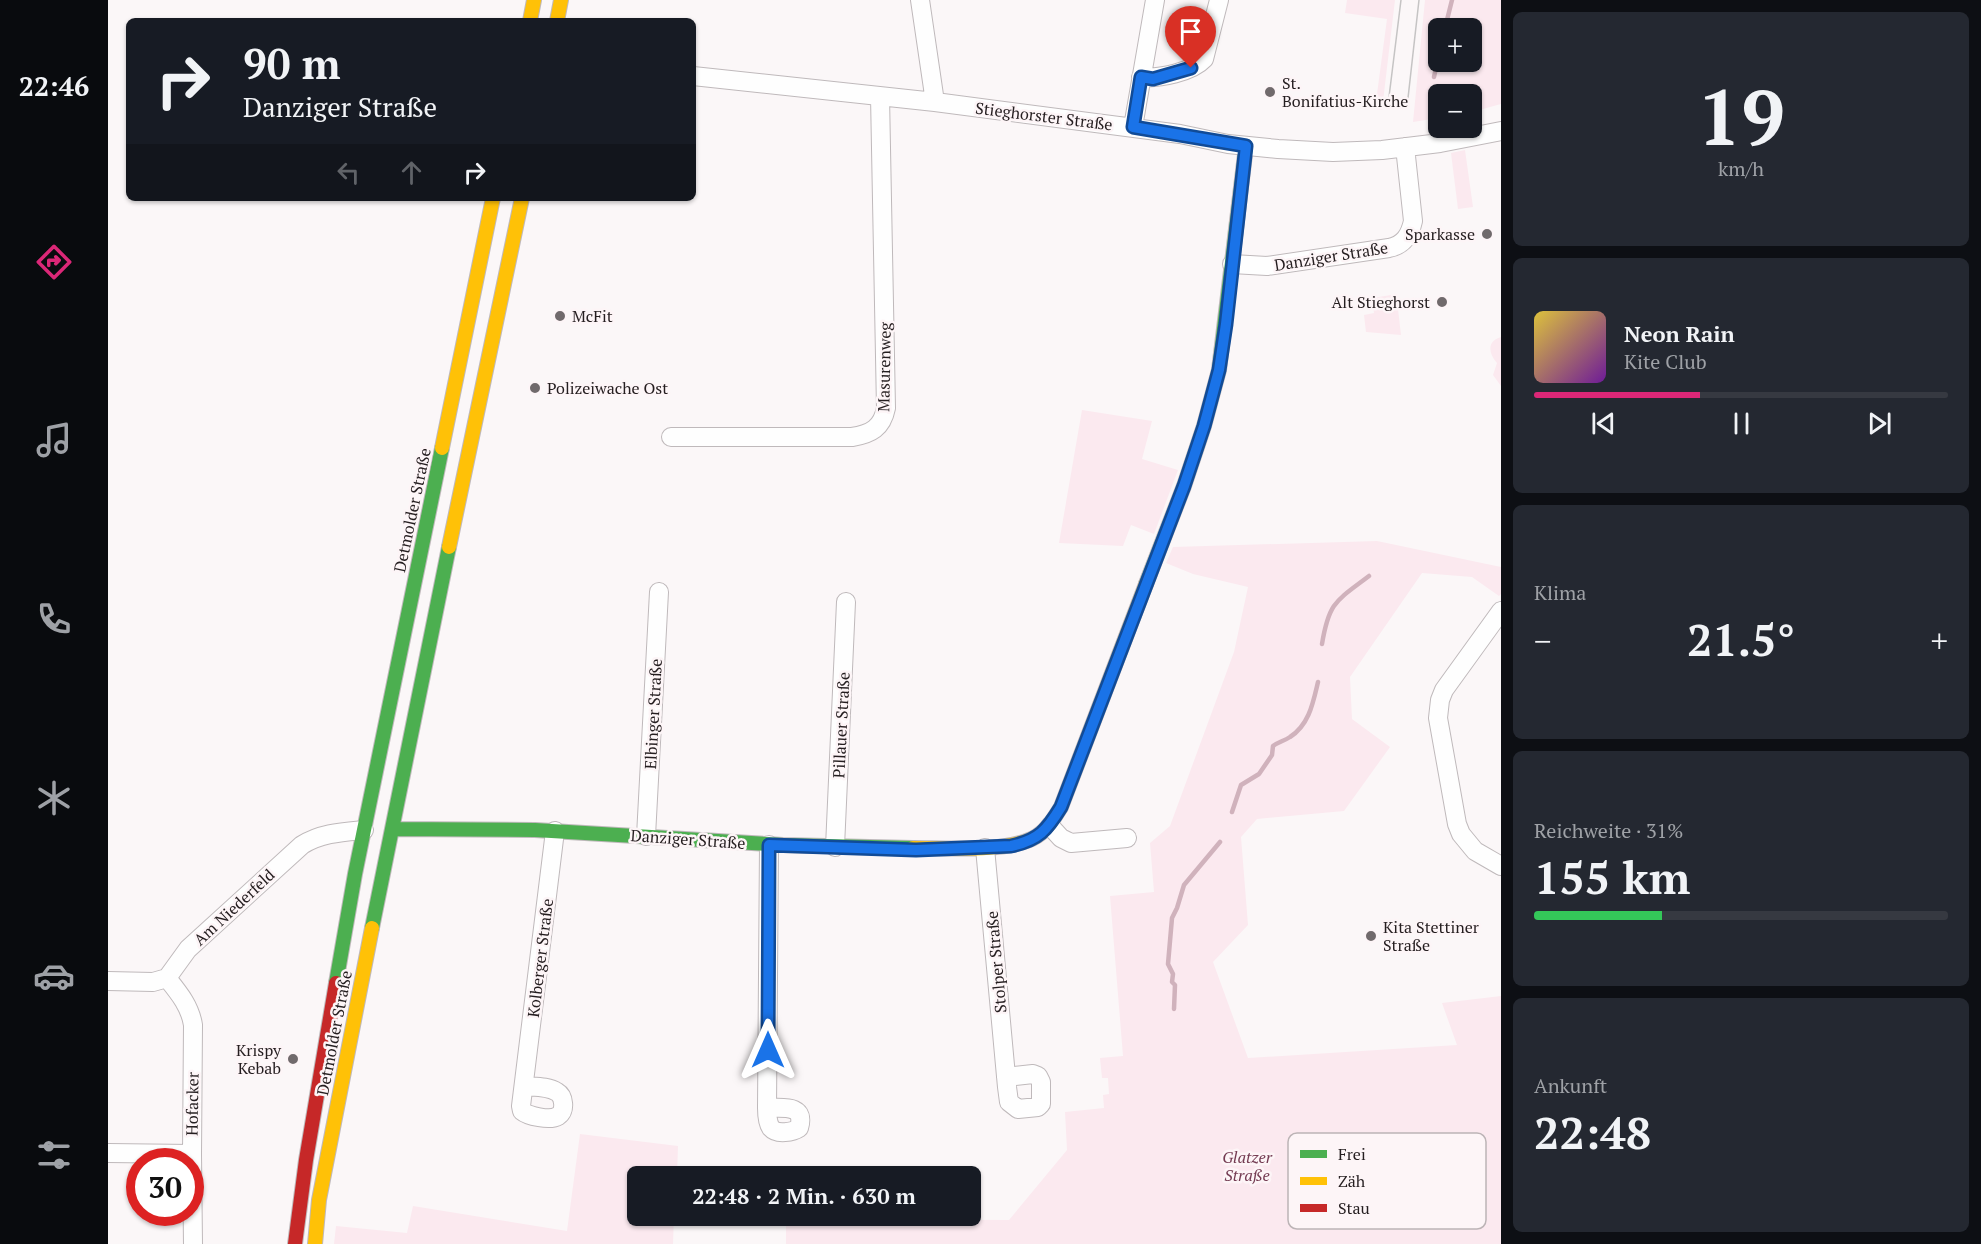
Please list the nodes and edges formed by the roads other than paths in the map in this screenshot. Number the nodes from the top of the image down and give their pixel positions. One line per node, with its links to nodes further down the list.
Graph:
1 (534, 0): 6 (main road)
2 (561, 0): 7 (main road)
3 (920, 0): 11 (street)
4 (1155, 0): 9 (street)
5 (1219, 0): 9 (street)
6 (531, 18)
7 (558, 18)
8 (696, 76): 10 (street, Stieghorster Straße)
9 (1141, 77): 12 (street)
10 (880, 96): 11 (street, Stieghorster Straße); 20 (street, Masurenweg)
11 (935, 102): 12 (street, Stieghorster Straße)
12 (1133, 127): 14 (street, Stieghorster Straße)
13 (1501, 131): 15 (street, Stieghorster Straße)
14 (1246, 146): 15 (street, Stieghorster Straße); 18 (main road, Danziger Straße)
15 (1405, 147): 18 (street, Danziger Straße)
16 (493, 201): 19 (main road, Detmolder Straße)
17 (521, 201): 19 (main road, Detmolder Straße)
18 (1232, 264): 24 (main road, Danziger Straße)
19 (493, 266): 25 (main road, Detmolder Straße); 26 (main road, Detmolder Straße)
20 (671, 437)
21 (659, 592): 28 (street, Elbinger Straße)
22 (846, 602): 31 (street, Pillauer Straße)
23 (1501, 611): 33 (street)
24 (1050, 826): 29 (street); 32 (main road, Danziger Straße)
25 (392, 829): 26 (main road); 27 (main road, Danziger Straße); 45 (main road, Detmolder Straße)
26 (364, 830): 34 (street, Am Niederfeld); 44 (main road, Detmolder Straße)
27 (555, 831): 28 (main road, Danziger Straße); 37 (street, Kolberger Straße)
28 (646, 836): 30 (main road, Danziger Straße)
29 (1127, 838)
30 (769, 845): 31 (main road, Danziger Straße); 38 (street)
31 (835, 847): 32 (main road, Danziger Straße)
32 (985, 848): 36 (street, Stolper Straße)
33 (1501, 866)
34 (167, 978): 35 (street); 39 (street, Hofacker)
35 (108, 981)
36 (1006, 1077)
37 (524, 1086)
38 (767, 1108)
39 (192, 1148)
40 (108, 1154): 41 (street, Hofacker)
41 (126, 1154)
42 (193, 1226): 43 (street)
43 (193, 1244)
44 (295, 1244)
45 (315, 1244)

